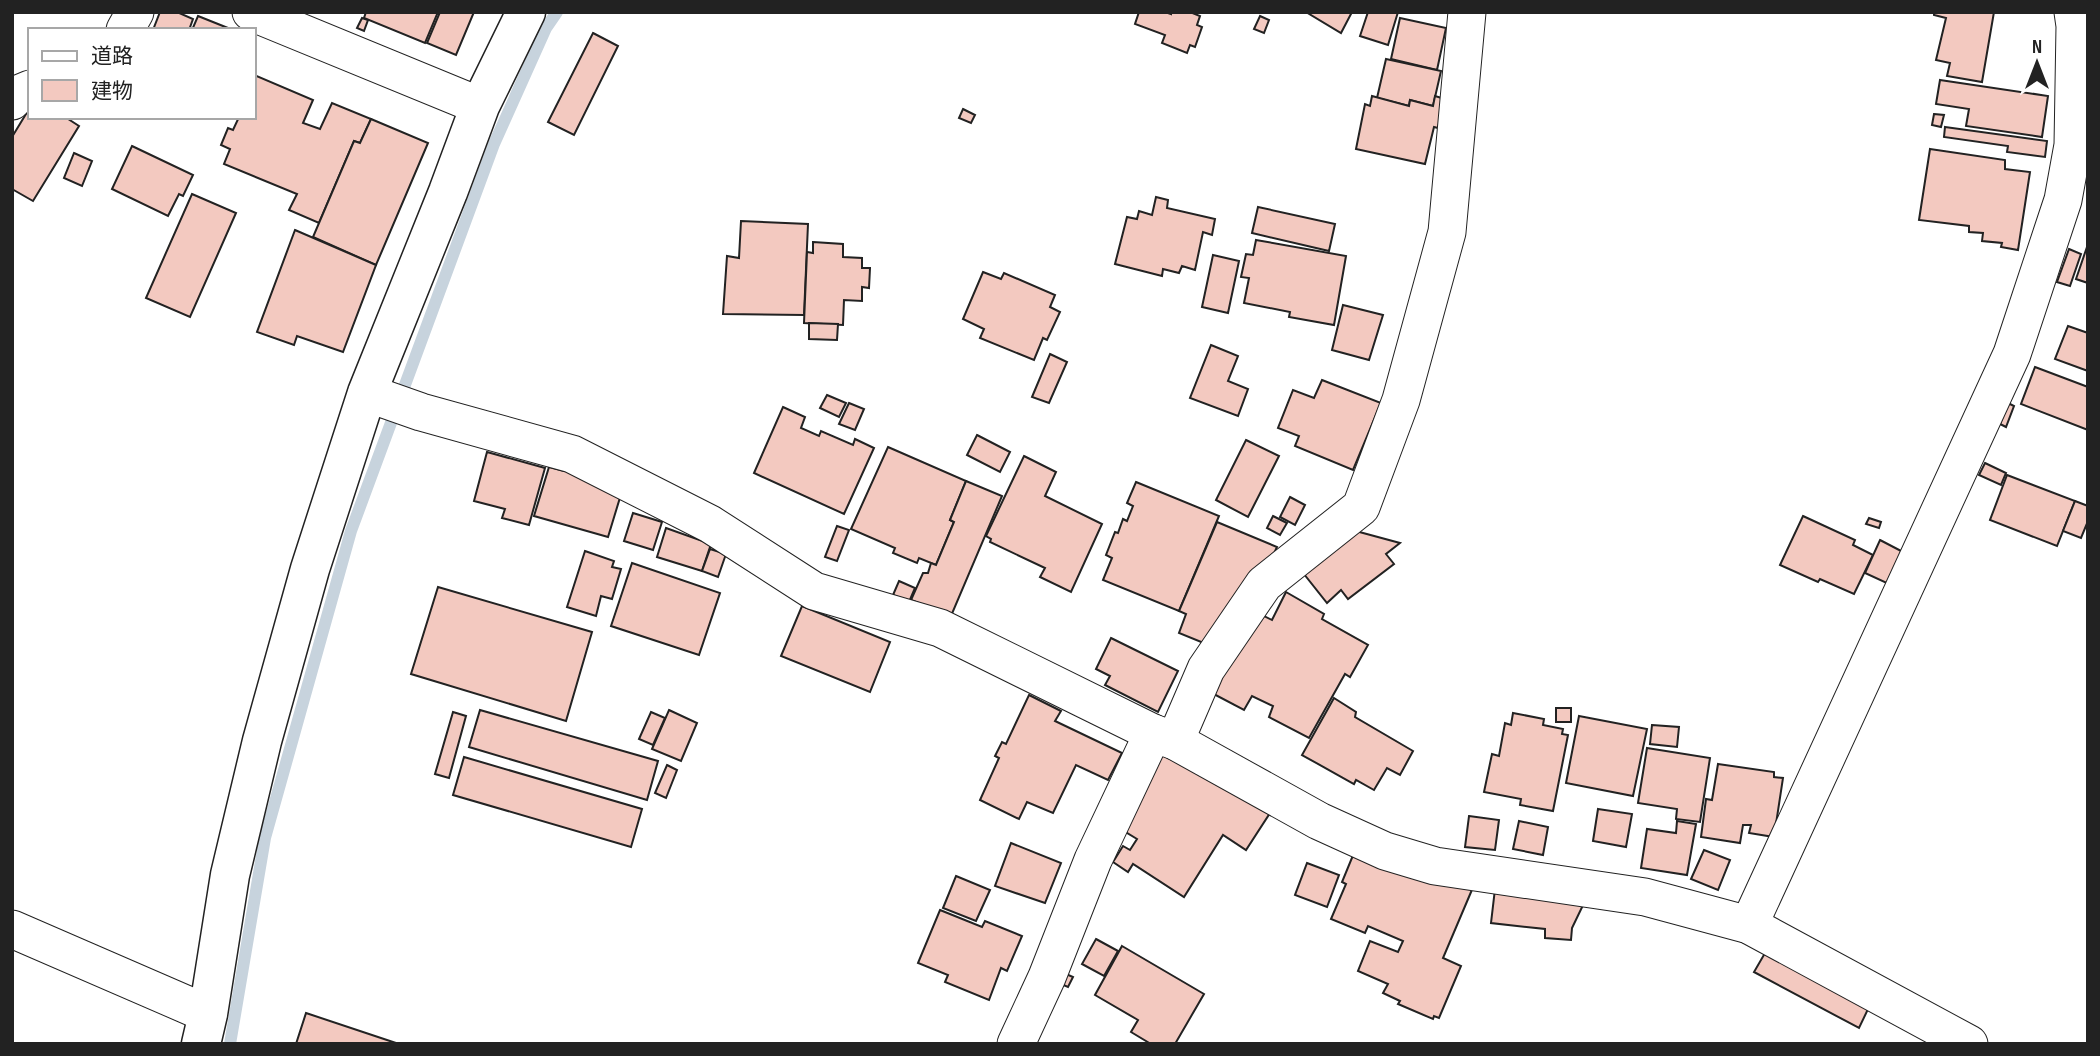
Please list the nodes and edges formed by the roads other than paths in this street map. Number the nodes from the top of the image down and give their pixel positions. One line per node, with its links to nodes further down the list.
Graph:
1 (135, 12): 6 (street)
2 (251, 12): 9 (street)
3 (526, 12): 9 (street)
4 (1467, 12): 12 (street)
5 (2073, 12): 10 (street)
6 (126, 28)
7 (28, 90): 8 (street)
8 (12, 101)
9 (480, 106): 11 (street)
10 (2075, 204): 13 (street)
11 (388, 400): 12 (street); 15 (street)
12 (1164, 737): 13 (street); 16 (street)
13 (1749, 925): 17 (street)
14 (12, 929): 15 (street)
15 (204, 1029)
16 (1016, 1044)
17 (1969, 1044)

